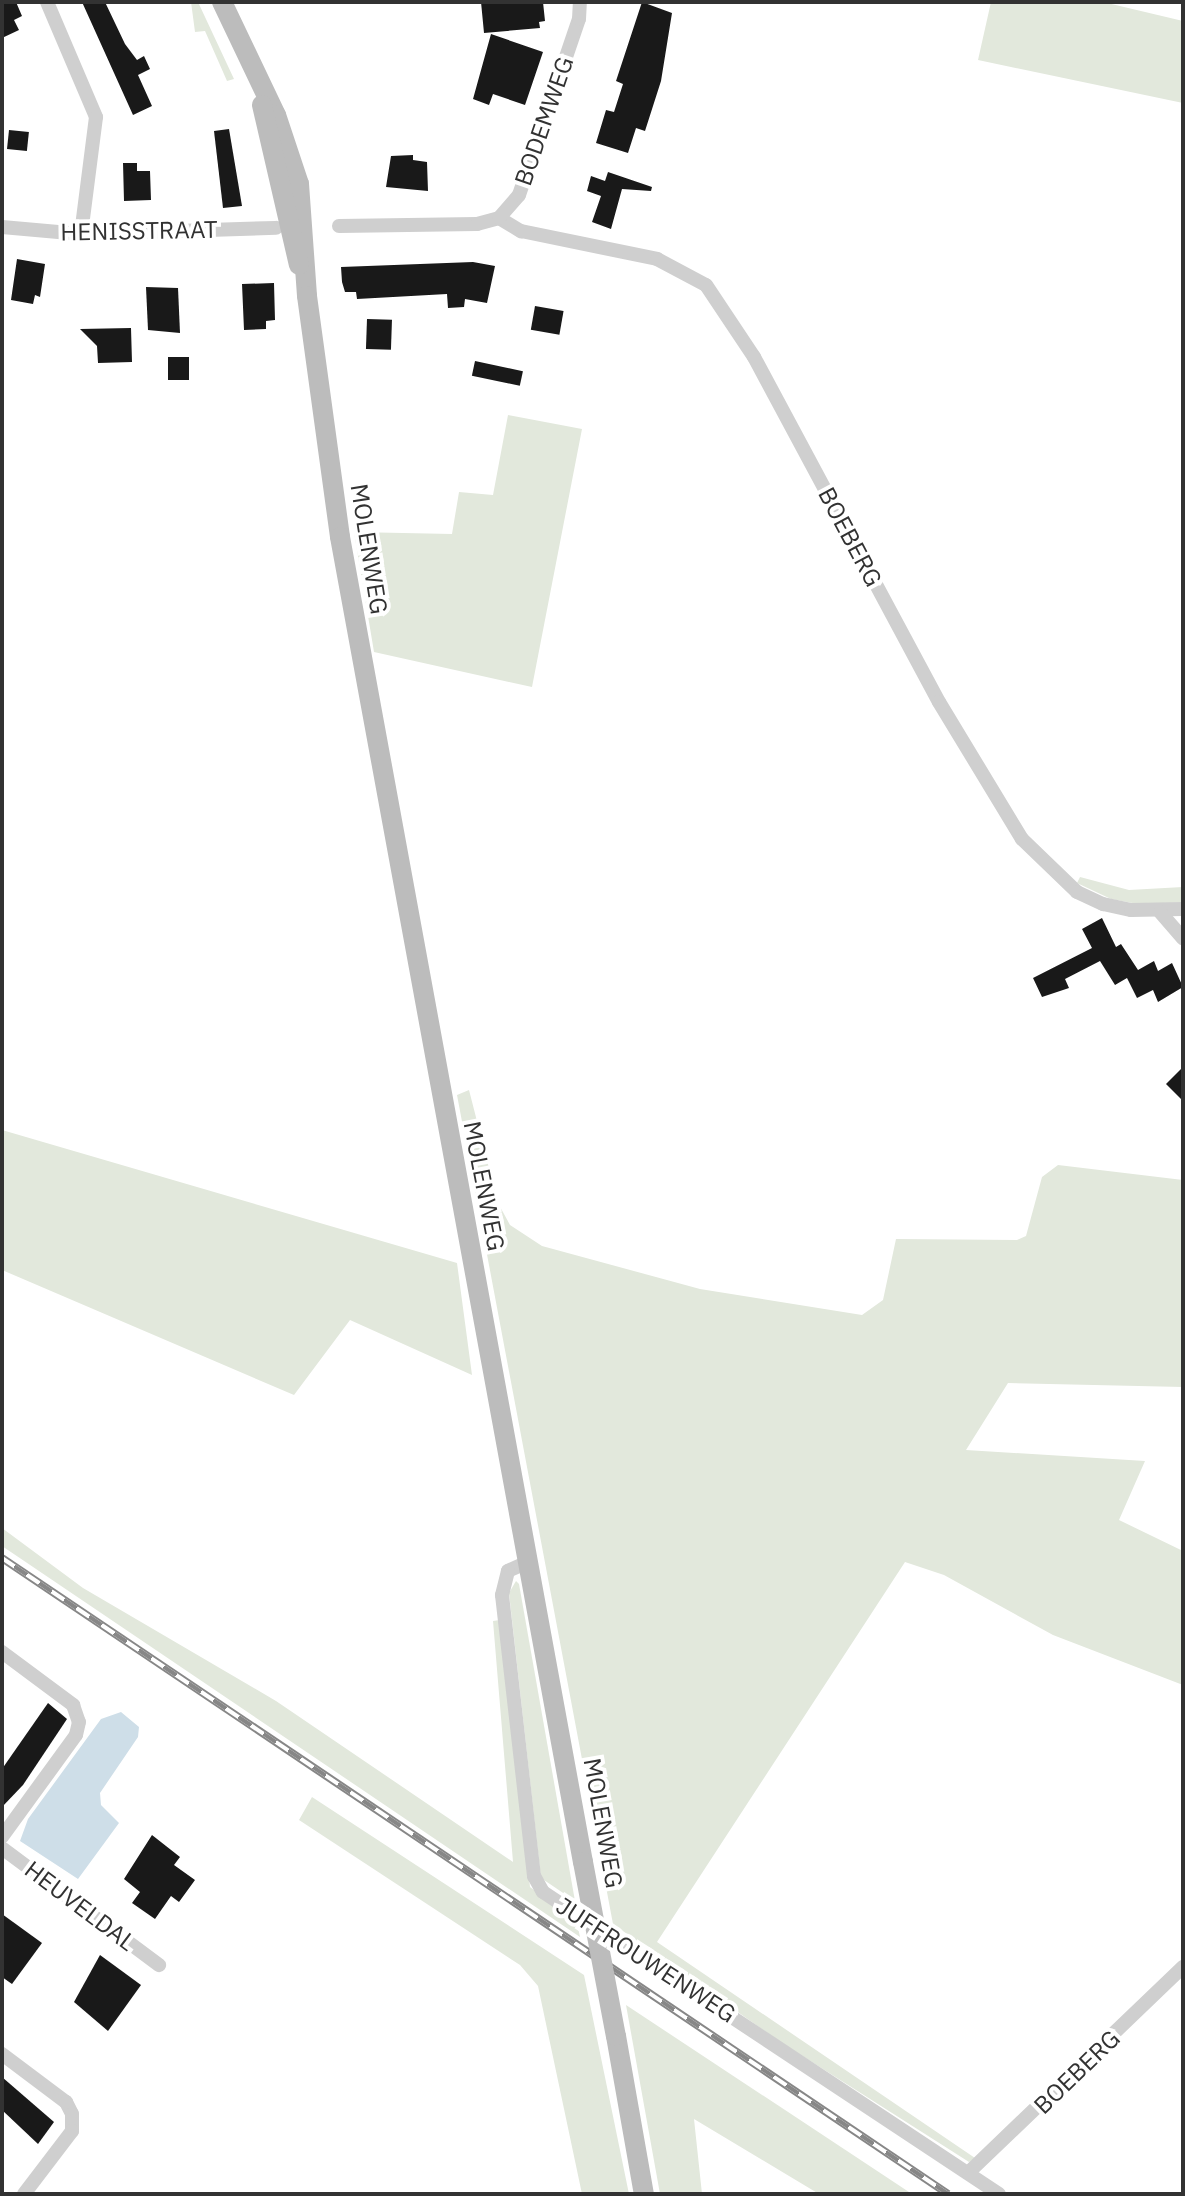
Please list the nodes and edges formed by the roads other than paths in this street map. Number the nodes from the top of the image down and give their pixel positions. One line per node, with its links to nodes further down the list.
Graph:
1 (47, 2): 9 (street)
2 (222, 2): 4 (main road)
3 (580, 2): 5 (street, BODEMWEG)
4 (258, 83): 10 (main road); 10 (main road, MOLENWEG)
5 (499, 218): 6 (street); 12 (street, BOEBERG)
6 (339, 226)
7 (2, 227): 9 (street, HENISSTRAAT)
8 (276, 228): 9 (street, HENISSTRAAT)
9 (81, 234)
10 (307, 296): 14 (main road, MOLENWEG)
11 (1183, 909): 12 (street, BOEBERG)
12 (1160, 912): 13 (street)
13 (1183, 938)
14 (528, 1562): 21 (street, JUFFROUWENWEG); 23 (main road, MOLENWEG, bridge)
15 (2, 1652): 16 (street)
16 (2, 1837)
17 (2, 1848): 18 (street, HEUVELDAL)
18 (159, 1965)
19 (1183, 1967): 21 (street, BOEBERG)
20 (2, 2054): 22 (street)
21 (968, 2173): 24 (street, JUFFROUWENWEG)
22 (24, 2194)
23 (644, 2194)
24 (999, 2194)

